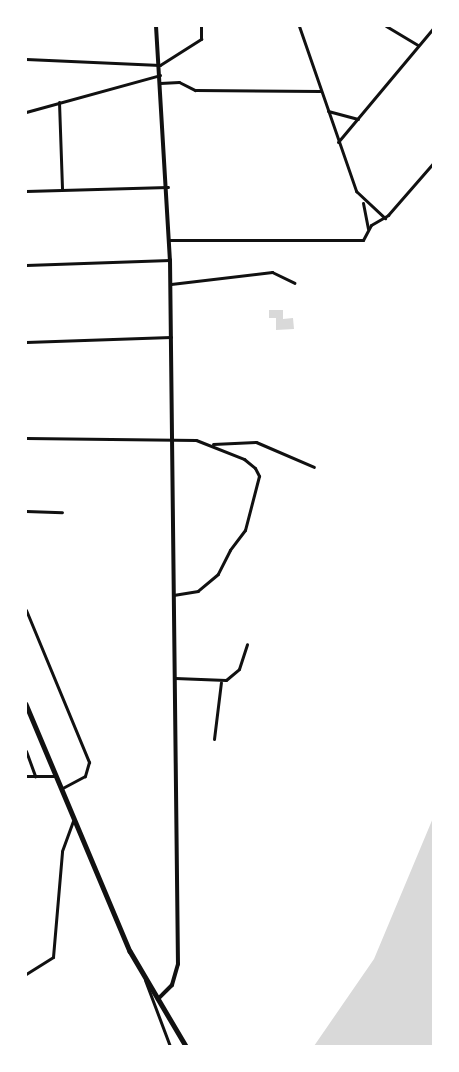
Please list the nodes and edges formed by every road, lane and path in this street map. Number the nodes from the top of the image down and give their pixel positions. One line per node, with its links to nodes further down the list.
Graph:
1 (156, 26): 8 (main road)
2 (201, 26): 8 (street)
3 (299, 26): 11 (street)
4 (386, 26): 6 (street)
5 (434, 27): 6 (street)
6 (418, 45): 15 (street)
7 (26, 59): 8 (street)
8 (160, 65): 9 (main road)
9 (160, 75): 10 (main road); 12 (street)
10 (160, 83): 11 (street); 18 (main road)
11 (320, 91): 13 (street)
12 (59, 102): 14 (street); 19 (street)
13 (328, 111): 15 (street); 16 (street)
14 (26, 112)
15 (358, 118): 16 (street)
16 (338, 142): 21 (street)
17 (434, 162): 22 (street)
18 (168, 187): 19 (street); 24 (main road)
19 (62, 189): 20 (street)
20 (26, 191)
21 (362, 201): 22 (street); 23 (street)
22 (385, 218): 23 (street)
23 (369, 230): 24 (street)
24 (170, 240): 25 (main road)
25 (170, 260): 26 (street); 28 (main road)
26 (26, 265)
27 (296, 283): 28 (street)
28 (171, 284): 29 (main road)
29 (171, 337): 30 (street); 32 (main road)
30 (26, 342)
31 (26, 438): 32 (street)
32 (173, 439): 33 (street); 37 (main road)
33 (211, 444): 34 (street); 37 (street)
34 (314, 467)
35 (26, 511): 36 (street)
36 (62, 512)
37 (173, 595): 40 (main road)
38 (26, 610): 48 (street)
39 (247, 644): 41 (street)
40 (175, 678): 41 (street); 52 (main road)
41 (221, 682): 43 (street)
42 (26, 704): 47 (main road)
43 (214, 739)
44 (26, 752): 46 (street)
45 (26, 776): 46 (street)
46 (35, 776): 47 (street)
47 (54, 776): 48 (main road)
48 (60, 789): 49 (main road)
49 (74, 820): 50 (street); 51 (main road)
50 (26, 974)
51 (144, 978): 52 (main road); 53 (street)
52 (157, 999): 54 (main road)
53 (170, 1047)
54 (186, 1047)

